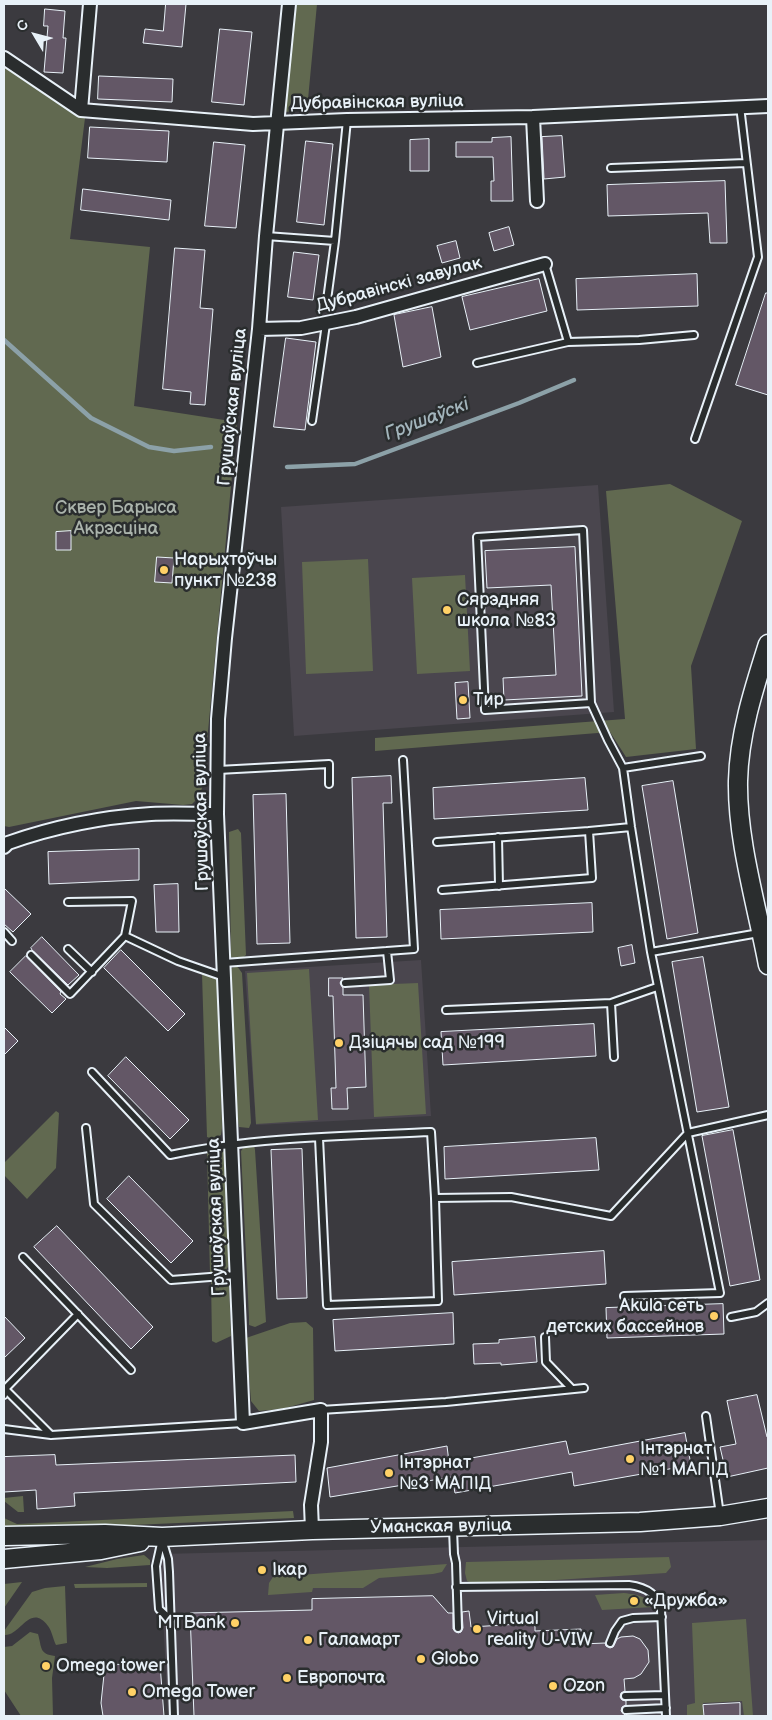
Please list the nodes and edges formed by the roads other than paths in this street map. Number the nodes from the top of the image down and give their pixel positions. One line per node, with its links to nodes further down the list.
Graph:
1 (90, 4): 6 (street)
2 (289, 4): 9 (street, Грушаўская вуліца)
3 (4, 58): 6 (street, Дубравінская вуліца)
4 (740, 106): 5 (street, Дубравінская вуліца); 7 (street, Дубравінская вуліца); 10 (lane)
5 (768, 106)
6 (82, 110): 9 (street, Дубравінская вуліца)
7 (533, 117): 8 (street, Дубравінская вуліца); 12 (street)
8 (347, 120): 9 (street, Дубравінская вуліца); 14 (lane)
9 (277, 123): 13 (street, Грушаўская вуліца)
10 (746, 163): 11 (lane); 23 (lane)
11 (611, 168)
12 (537, 201)
13 (266, 236): 14 (lane); 18 (street, Грушаўская вуліца)
14 (335, 241): 16 (lane)
15 (545, 264): 17 (street, Дубравінскі завулак); 20 (lane)
16 (327, 300)
17 (326, 324): 18 (street, Дубравінскі завулак); 22 (lane)
18 (259, 329): 29 (street, Грушаўская вуліца)
19 (694, 335): 20 (lane)
20 (568, 342): 21 (lane)
21 (477, 363)
22 (312, 420)
23 (695, 439)
24 (768, 644): 41 (main road)
25 (592, 703): 25 (lane); 28 (lane)
26 (701, 756): 28 (lane)
27 (403, 760): 45 (lane)
28 (624, 768): 32 (lane)
29 (218, 770): 30 (lane); 31 (street, Грушаўская вуліца)
30 (329, 784)
31 (217, 814): 36 (street); 48 (street, Грушаўская вуліца)
32 (631, 827): 33 (lane); 46 (lane)
33 (589, 831): 34 (lane); 37 (lane)
34 (498, 837): 35 (lane); 37 (lane)
35 (437, 842)
36 (5, 843)
37 (498, 886): 38 (lane)
38 (442, 890)
39 (68, 902): 42 (lane)
40 (4, 932): 43 (lane)
41 (762, 932): 46 (lane); 49 (main road)
42 (125, 936): 50 (lane); 51 (lane)
43 (12, 941)
44 (68, 949): 50 (lane)
45 (387, 951): 48 (lane); 52 (lane)
46 (651, 952): 53 (lane)
47 (31, 955): 50 (lane)
48 (224, 963): 51 (street, Грушаўская вуліца)
49 (768, 965)
50 (92, 972)
51 (224, 977): 62 (street, Грушаўская вуліца)
52 (345, 983)
53 (657, 988): 54 (lane); 60 (lane)
54 (610, 1003): 55 (lane); 56 (lane)
55 (446, 1010)
56 (614, 1057)
57 (92, 1072): 62 (lane)
58 (768, 1115): 60 (lane)
59 (86, 1128): 65 (lane)
60 (688, 1133): 63 (lane); 66 (lane)
61 (318, 1138): 62 (lane); 63 (lane); 63 (lane)
62 (232, 1144): 65 (street, Грушаўская вуліца)
63 (435, 1198)
64 (24, 1257): 68 (lane)
65 (236, 1276): 77 (street, Грушаўская вуліца)
66 (624, 1296)
67 (768, 1303): 69 (lane)
68 (78, 1314): 71 (lane); 74 (lane)
69 (731, 1317)
70 (545, 1338): 73 (lane)
71 (132, 1370)
72 (584, 1388): 73 (lane)
73 (572, 1389): 75 (lane)
74 (4, 1391): 79 (lane)
75 (321, 1410): 77 (street); 84 (street)
76 (706, 1416): 81 (lane)
77 (243, 1423): 79 (lane)
78 (4, 1429): 79 (lane)
79 (51, 1436)
80 (768, 1508): 81 (main road, Уманская вуліца)
81 (720, 1516): 82 (main road, Уманская вуліца); 83 (main road, Уманская вуліца)
82 (768, 1520)
83 (453, 1528): 84 (main road, Уманская вуліца); 88 (lane)
84 (312, 1530): 86 (main road, Уманская вуліца)
85 (4, 1536): 86 (main road, Уманская вуліца)
86 (162, 1537): 87 (main road, Уманская вуліца); 89 (lane); 90 (lane)
87 (4, 1559)
88 (456, 1587): 91 (lane); 93 (lane)
89 (170, 1597): 90 (lane); 92 (lane)
90 (159, 1608): 92 (lane)
91 (662, 1617): 94 (lane); 95 (lane)
92 (171, 1620): 99 (lane)
93 (458, 1628)
94 (610, 1643)
95 (665, 1695): 96 (lane); 97 (lane)
96 (625, 1696)
97 (666, 1708): 98 (lane); 100 (lane)
98 (626, 1710)
99 (174, 1716)
100 (666, 1716)

